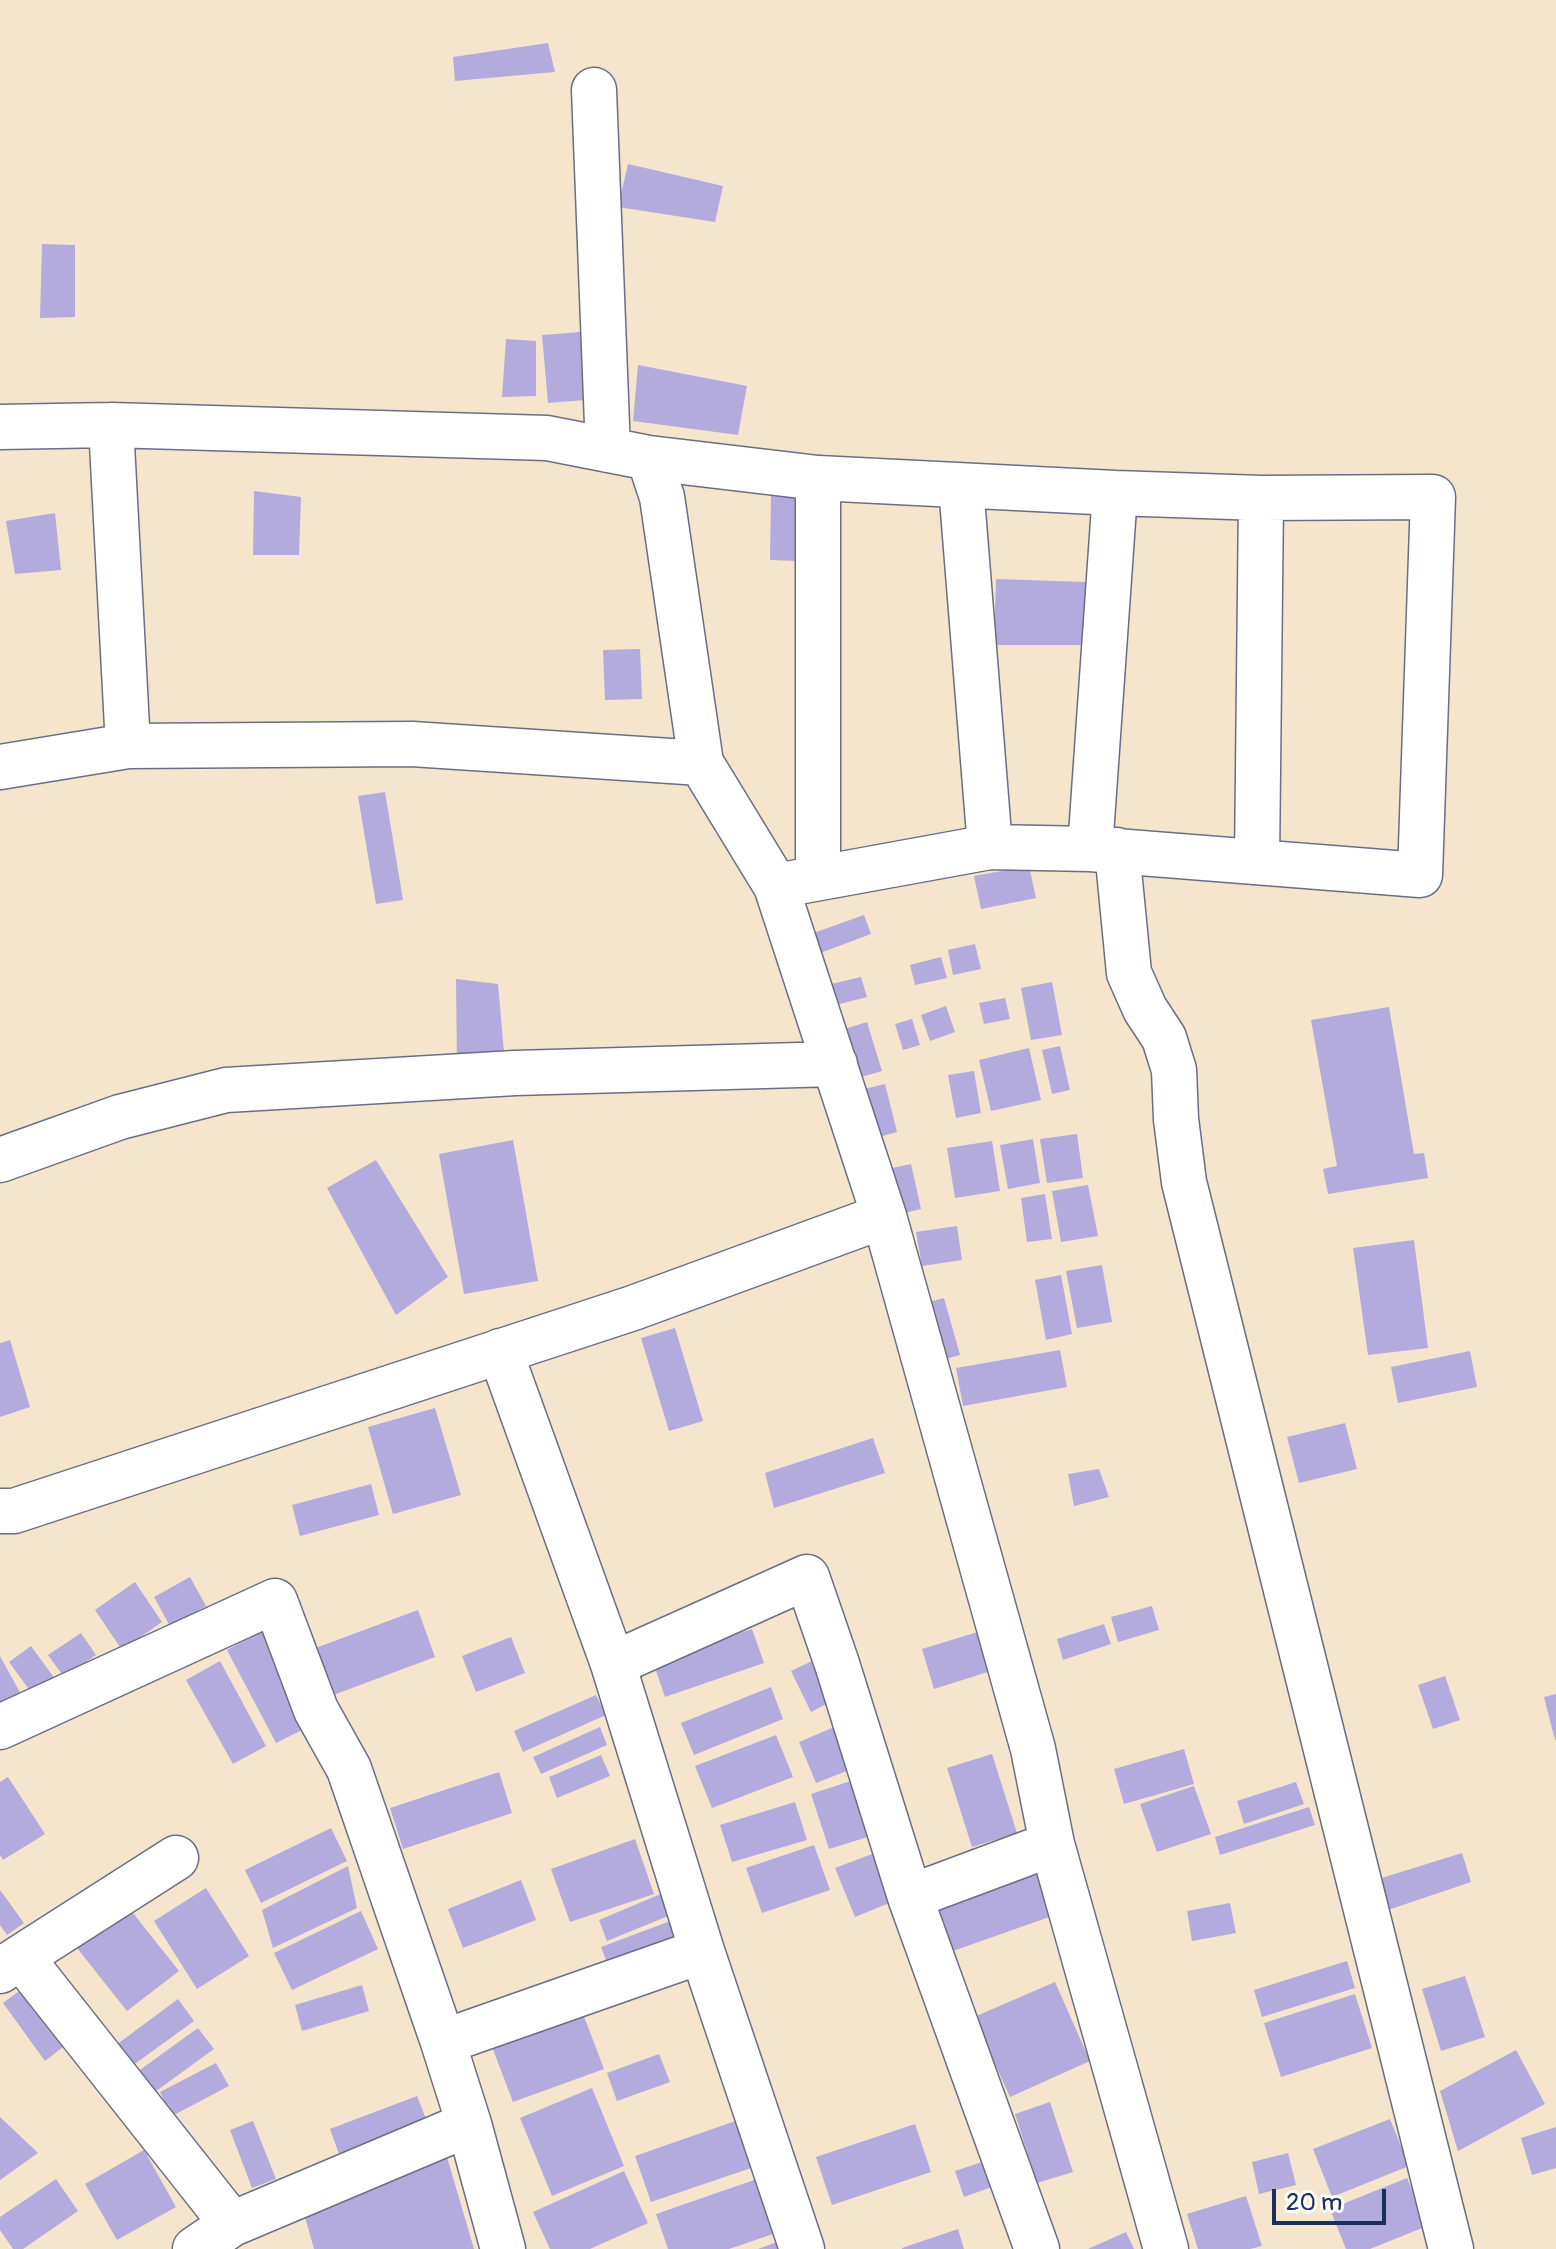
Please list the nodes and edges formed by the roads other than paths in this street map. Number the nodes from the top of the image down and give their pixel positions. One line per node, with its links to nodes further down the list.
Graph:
1 (594, 90): 4 (street)
2 (111, 425): 3 (street); 4 (street); 9 (street)
3 (0, 427)
4 (628, 454): 5 (street); 10 (street)
5 (818, 478): 6 (street); 15 (street)
6 (961, 486): 7 (street); 12 (street)
7 (1115, 493): 8 (street); 13 (street)
8 (1261, 498): 14 (street); 14 (street)
9 (128, 746): 10 (street); 11 (street)
10 (701, 763): 16 (street)
11 (0, 767)
12 (990, 847): 13 (street); 15 (street)
13 (1104, 849): 14 (street); 37 (street)
14 (1257, 862)
15 (818, 877): 16 (street)
16 (776, 886): 17 (street)
17 (835, 1064): 18 (street); 19 (street)
18 (0, 1160)
19 (884, 1216): 20 (street); 24 (street)
20 (500, 1351): 21 (street); 22 (street)
21 (0, 1511)
22 (613, 1664): 26 (street); 27 (street)
23 (0, 1727): 29 (street)
24 (1052, 1844): 26 (street); 36 (street)
25 (176, 1858): 28 (street)
26 (910, 1897): 35 (street)
27 (702, 1951): 29 (street); 34 (street)
28 (10, 1964): 31 (street)
29 (443, 2042): 30 (street)
30 (469, 2124): 31 (street); 33 (street)
31 (232, 2224): 32 (street)
32 (195, 2249)
33 (503, 2249)
34 (802, 2249)
35 (1037, 2249)
36 (1166, 2249)
37 (1451, 2249)

